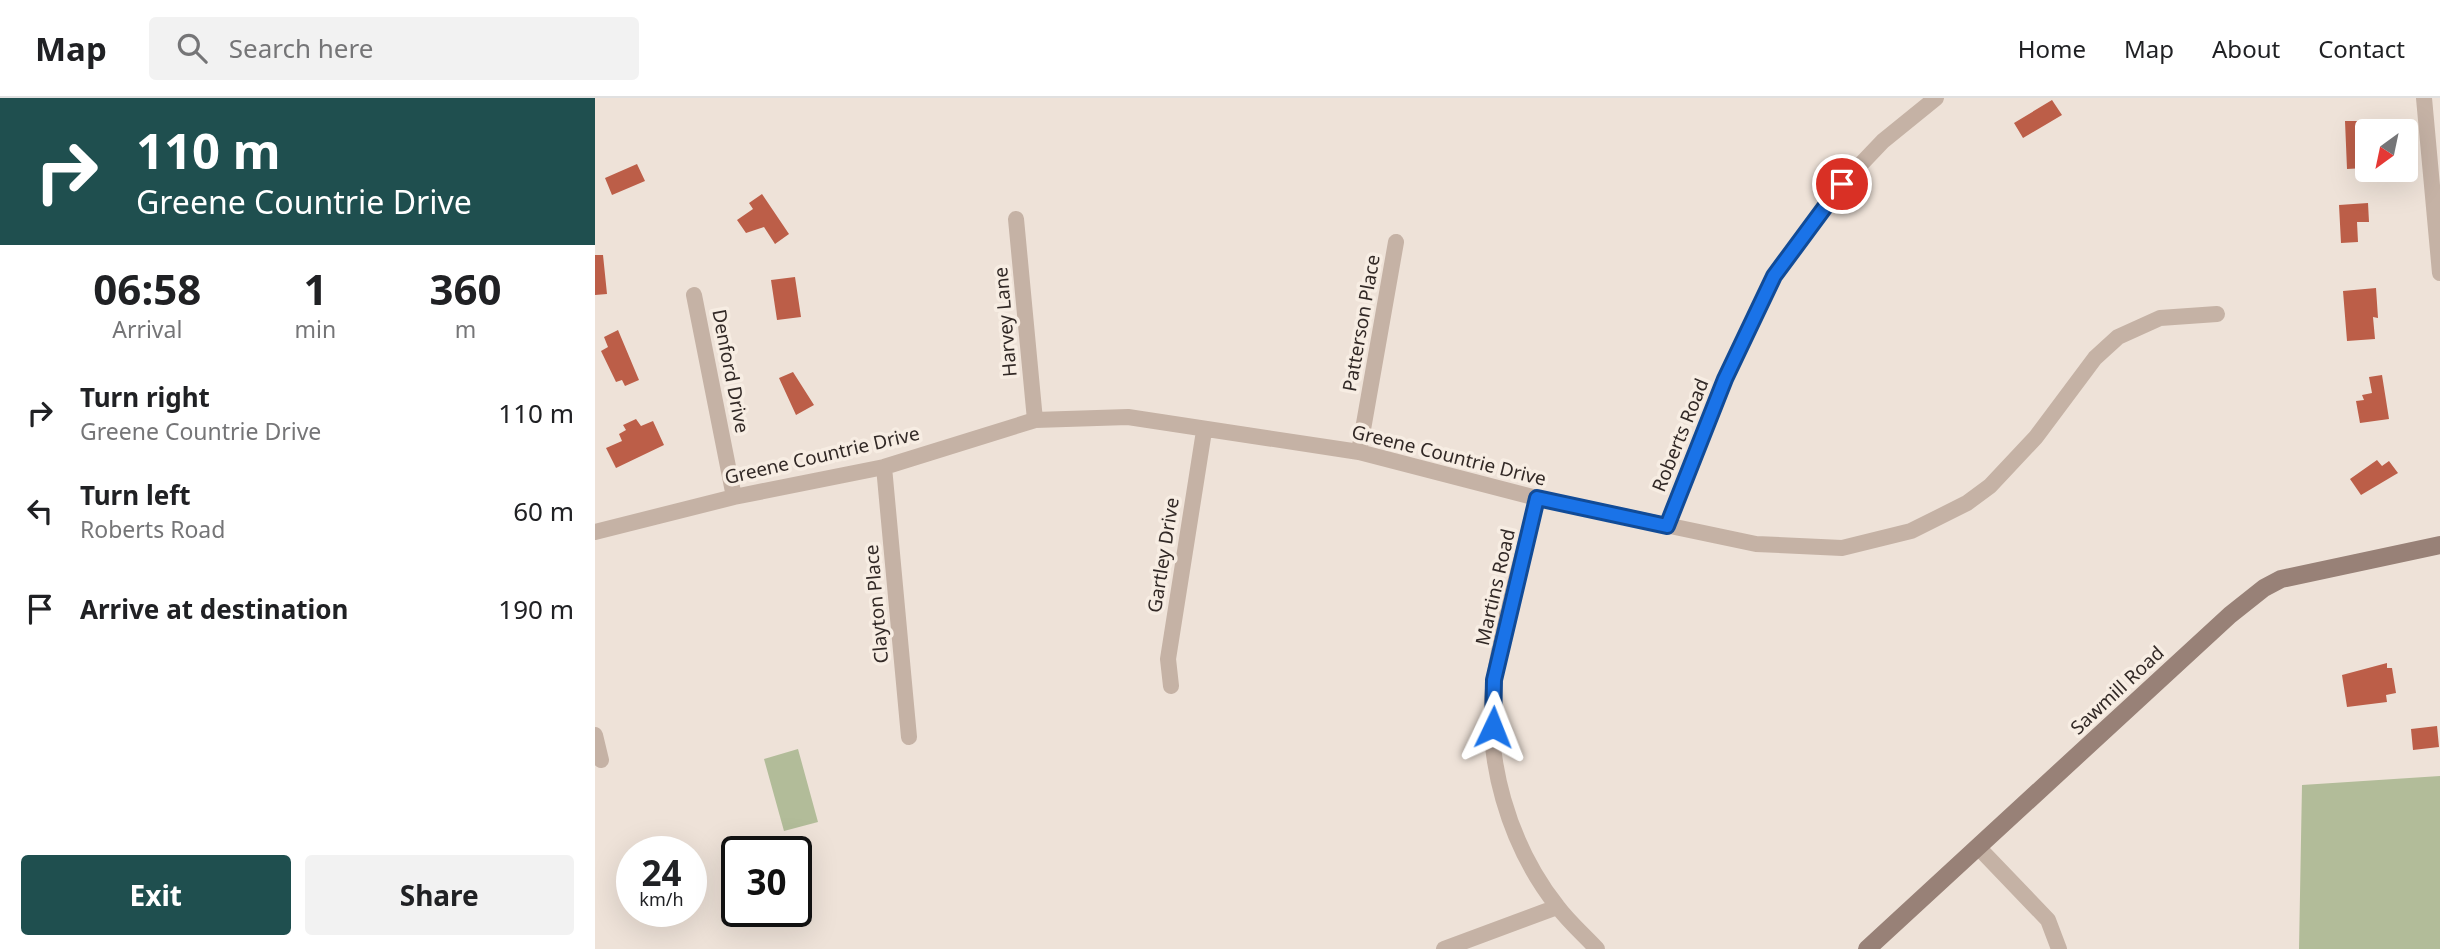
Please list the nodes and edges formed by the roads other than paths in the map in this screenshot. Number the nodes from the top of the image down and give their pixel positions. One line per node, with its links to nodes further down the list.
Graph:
1 (1935, 98): 15 (street, Roberts Road)
2 (2424, 98): 3 (street)
3 (2435, 182): 6 (street)
4 (1016, 219): 9 (street, Harvey Lane)
5 (1397, 242): 11 (street, Patterson Place)
6 (2440, 273)
7 (694, 295): 13 (street, Denford Drive)
8 (2217, 314): 15 (street, Greene Countrie Drive)
9 (1035, 421): 10 (street, Greene Countrie Drive); 12 (street, Greene Countrie Drive)
10 (1204, 431): 11 (street, Greene Countrie Drive); 18 (street, Gartley Drive)
11 (1359, 452): 14 (street, Greene Countrie Drive)
12 (884, 467): 13 (street, Greene Countrie Drive); 20 (street, Clayton Place)
13 (734, 497): 16 (street, Greene Countrie Drive)
14 (1537, 498): 15 (street, Greene Countrie Drive); 23 (street, Martins Road)
15 (1667, 526)
16 (595, 532)
17 (2440, 545): 22 (street, Sawmill Road)
18 (1171, 686)
19 (595, 735): 21 (street)
20 (909, 737)
21 (601, 760)
22 (1978, 847): 26 (street, Sawmill Road); 27 (street)
23 (1557, 907): 24 (street); 25 (street, Martins Road)
24 (1444, 949)
25 (1597, 949)
26 (1867, 949)
27 (2059, 949)

